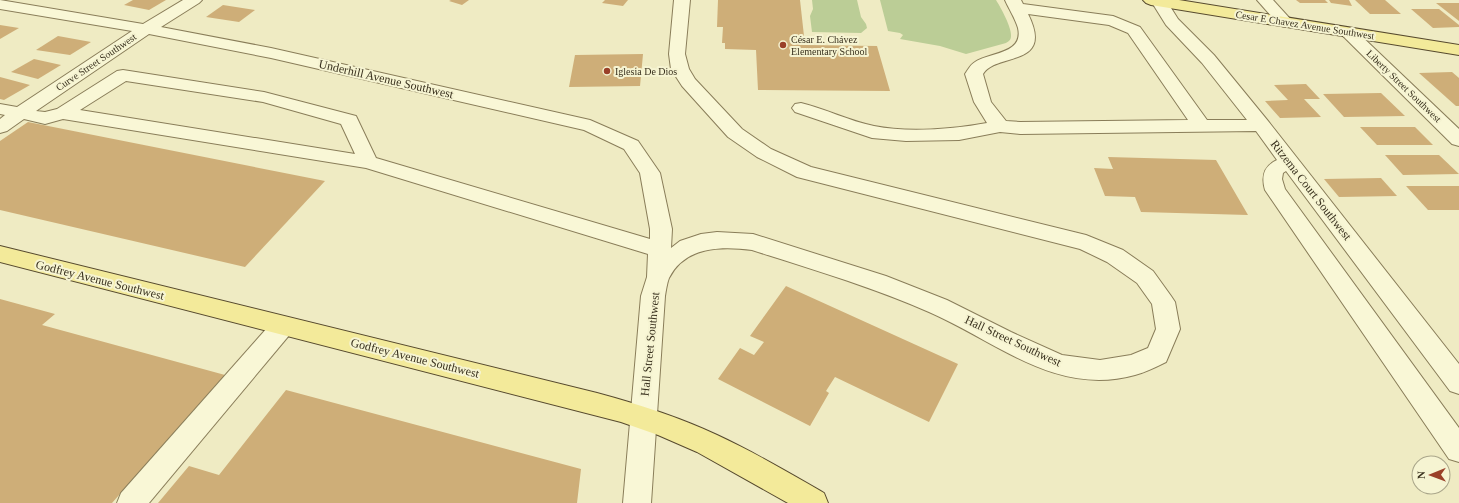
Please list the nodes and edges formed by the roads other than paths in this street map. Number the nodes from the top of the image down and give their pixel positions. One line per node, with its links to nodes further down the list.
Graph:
1 (194, 0): 8 (street, Curve Street Southwest)
2 (682, 0): 24 (street, Hall Street Southwest)
3 (1265, 0): 7 (street)
4 (1155, 1): 7 (main road, Cesar E Chavez Avenue Southwest); 16 (street, Ritzema Court Southwest)
5 (0, 4): 8 (street, Underhill Avenue Southwest)
6 (1015, 4): 15 (street); 17 (street)
7 (1285, 22): 9 (main road, Cesar E Chavez Avenue Southwest)
8 (146, 29): 13 (street, Curve Street Southwest); 22 (street, Underhill Avenue Southwest)
9 (1349, 33): 10 (main road, Cesar E Chavez Avenue Southwest); 19 (street, Liberty Street Southwest)
10 (1459, 50)
11 (801, 108): 17 (street)
12 (0, 109): 13 (street)
13 (21, 113): 14 (street); 18 (street, Curve Street Southwest)
14 (63, 113): 20 (street); 20 (street)
15 (1201, 125): 16 (street); 17 (street)
16 (1261, 125): 21 (street, Ritzema Court Southwest)
17 (1000, 126)
18 (0, 127)
19 (1459, 140)
20 (368, 162): 22 (street)
21 (1290, 162): 26 (street, Ritzema Court Southwest); 28 (street)
22 (660, 250): 24 (street, Underhill Avenue Southwest)
23 (0, 254): 25 (main road, Godfrey Avenue Southwest)
24 (658, 277): 27 (street, Hall Street Southwest)
25 (283, 326): 27 (main road, Godfrey Avenue Southwest); 29 (street)
26 (1459, 383)
27 (643, 417): 30 (street, Hall Street Southwest); 31 (main road, Godfrey Avenue Southwest)
28 (1459, 450)
29 (131, 503)
30 (637, 503)
31 (814, 503)

